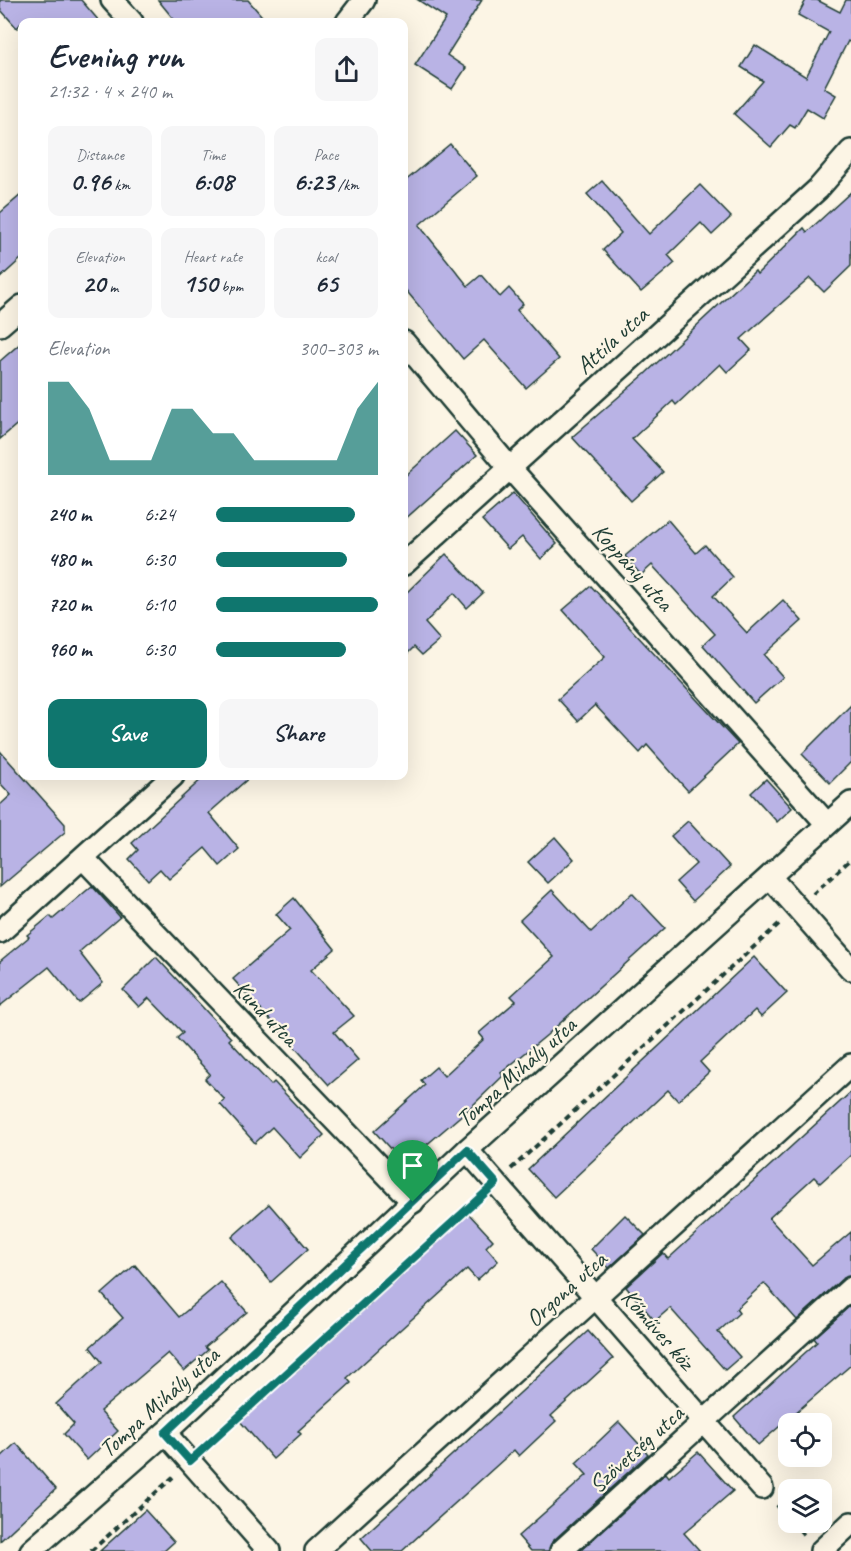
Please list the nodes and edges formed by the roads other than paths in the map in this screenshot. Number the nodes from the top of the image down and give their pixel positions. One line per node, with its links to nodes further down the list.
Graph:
1 (112, 0): 3 (street)
2 (364, 0): 4 (street)
3 (128, 18)
4 (350, 18)
5 (851, 151): 9 (street, Attila utca)
6 (18, 309): 7 (street)
7 (0, 325)
8 (408, 347): 9 (street, Koppány utca)
9 (509, 467): 10 (street, Attila utca); 13 (street, Koppány utca)
10 (408, 560)
11 (169, 780): 14 (street)
12 (851, 803): 13 (street, Tompa Mihály utca)
13 (827, 824): 15 (street, Tompa Mihály utca)
14 (83, 858): 16 (street); 20 (street, Kund utca)
15 (770, 877): 17 (street); 19 (street, Tompa Mihály utca)
16 (0, 933)
17 (851, 969)
18 (851, 1065): 22 (street, Orgona utca)
19 (467, 1150): 20 (street, Tompa Mihály utca); 22 (street, Kőműves köz)
20 (413, 1202): 24 (street, Tompa Mihály utca)
21 (851, 1288): 23 (street, Szövetség utca)
22 (595, 1297): 23 (street, Kőműves köz); 29 (street, Orgona utca)
23 (704, 1421): 25 (street, Kőműves köz); 30 (street, Szövetség utca)
24 (165, 1433): 27 (street, Tompa Mihály utca); 28 (street)
25 (762, 1488)
26 (851, 1524): 31 (street)
27 (32, 1551)
28 (269, 1551)
29 (316, 1551)
30 (561, 1551)
31 (821, 1551)

